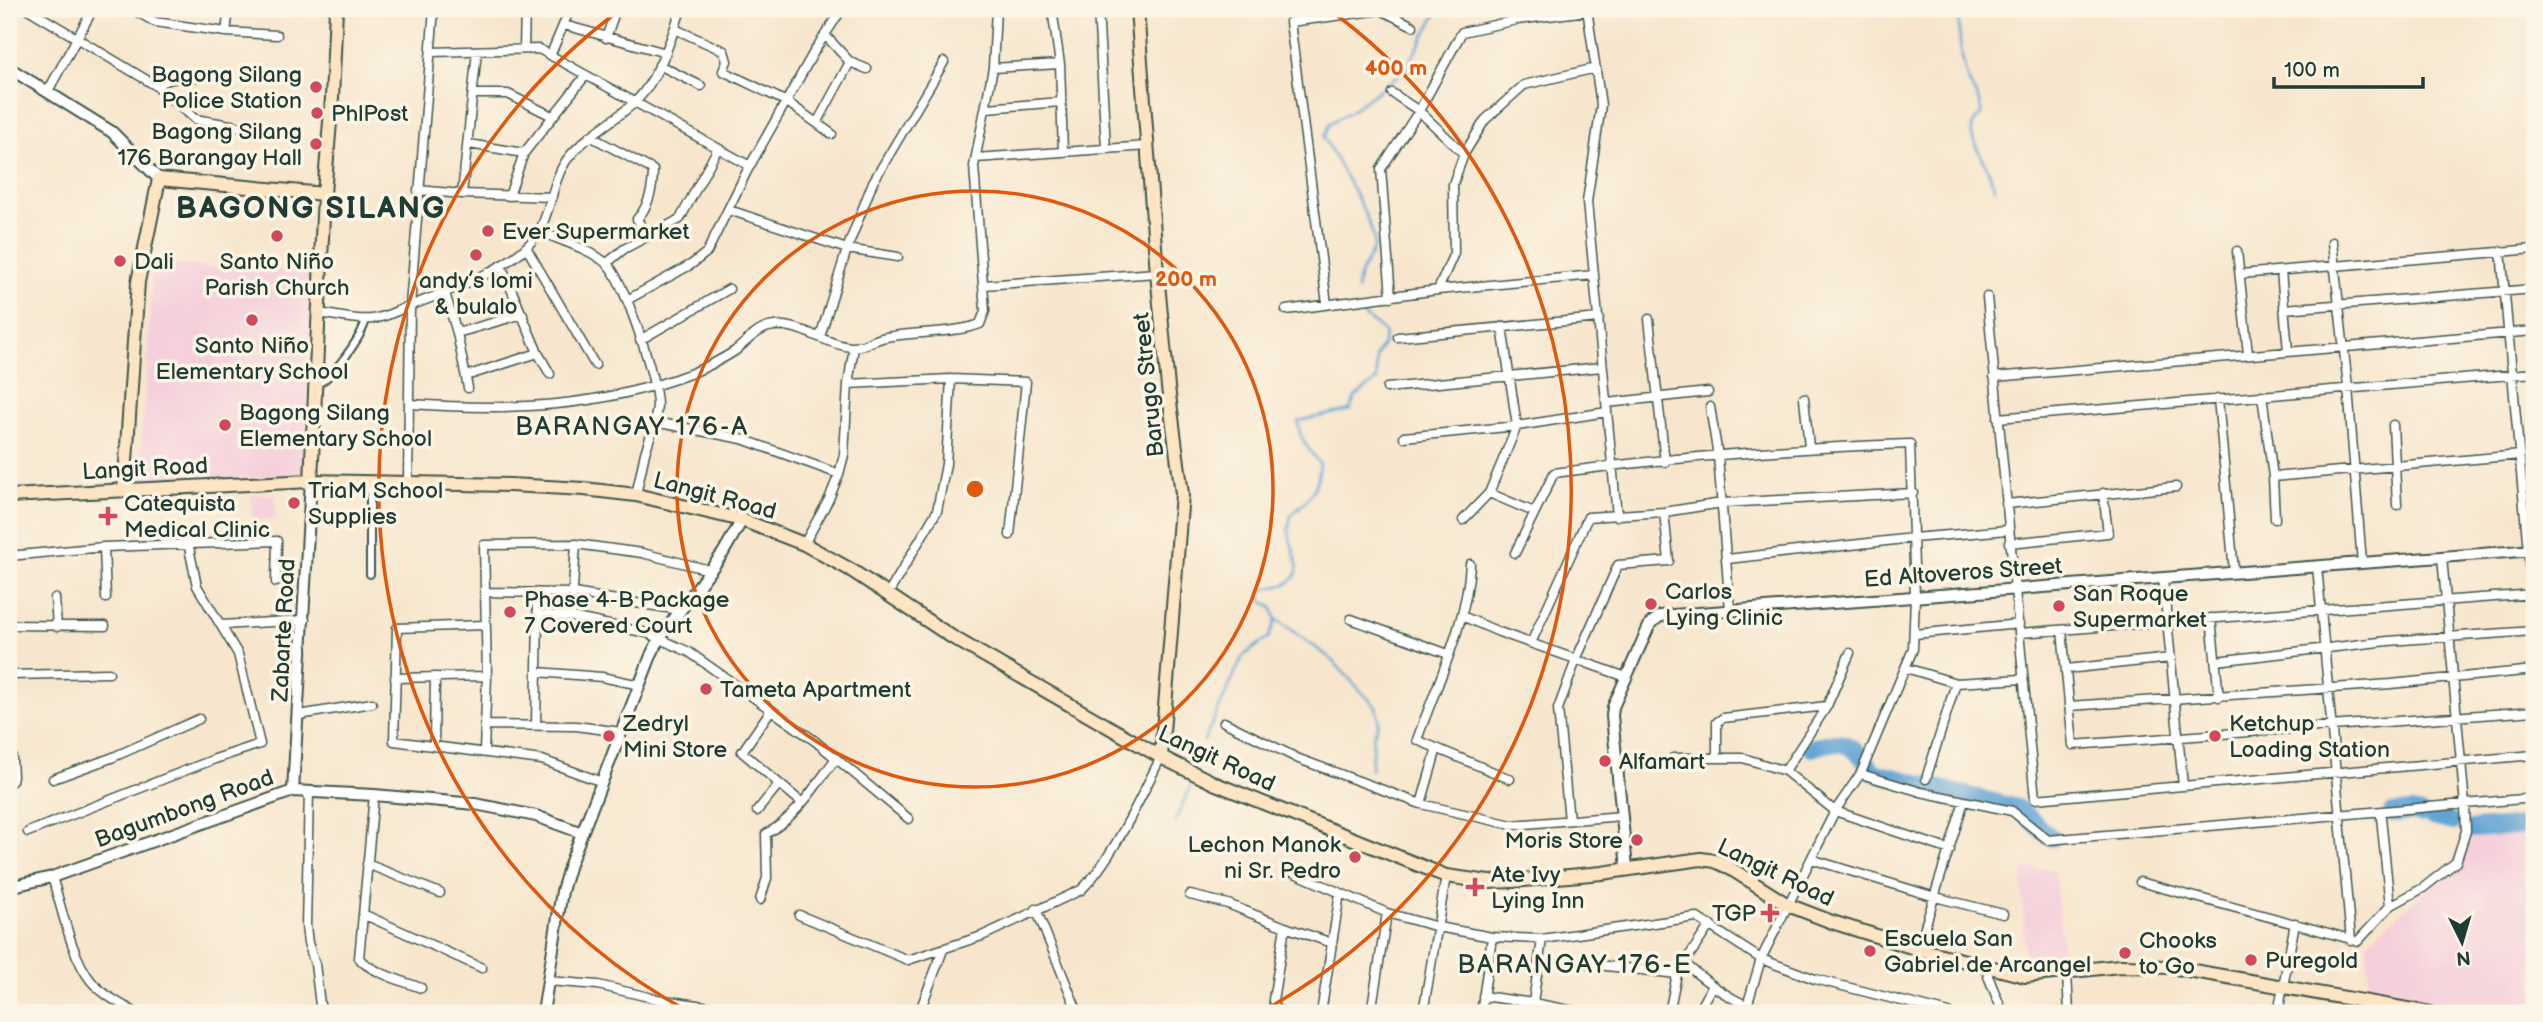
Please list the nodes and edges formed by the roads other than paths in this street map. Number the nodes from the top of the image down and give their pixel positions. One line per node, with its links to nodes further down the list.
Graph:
1 (28, 9): 25 (street)
2 (93, 9): 25 (street)
3 (132, 9): 22 (street)
4 (229, 9): 22 (street)
5 (336, 9): 68 (main road, Zabarte Road)
6 (434, 9): 29 (street)
7 (525, 9): 27 (street)
8 (570, 9): 19 (street)
9 (616, 9): 26 (street)
10 (681, 9): 21 (street)
11 (842, 9): 24 (street)
12 (996, 9): 37 (street)
13 (1052, 9): 34 (street)
14 (1098, 9): 59 (street)
15 (1137, 9): 58 (main road, Barugo Street)
16 (1515, 9): 18 (street)
17 (1587, 10): 18 (street); 38 (street)
18 (1517, 20): 51 (street)
19 (564, 25): 26 (street); 31 (street)
20 (1413, 26): 98 (street)
21 (675, 29): 30 (street); 47 (street)
22 (226, 33): 23 (street)
23 (277, 35)
24 (825, 35): 32 (street); 47 (street)
25 (76, 38): 42 (street); 44 (street)
26 (606, 38): 30 (street)
27 (524, 49): 28 (street); 31 (street)
28 (477, 51): 29 (street); 46 (street)
29 (432, 52): 67 (street)
30 (666, 53): 35 (street)
31 (551, 54): 40 (street)
32 (850, 61): 39 (street); 53 (street)
33 (944, 62): 78 (street)
34 (1060, 64): 37 (street); 48 (street)
35 (659, 65): 43 (street); 49 (street)
36 (9, 68): 44 (street)
37 (993, 68): 50 (street)
38 (1596, 68): 63 (street); 88 (street)
39 (867, 69)
40 (586, 75): 49 (street); 52 (street)
41 (216, 76): 42 (street)
42 (155, 85): 54 (street)
43 (701, 86)
44 (48, 91): 66 (street)
45 (1392, 93): 51 (street)
46 (473, 94): 52 (street); 57 (street)
47 (787, 102): 53 (street); 65 (street)
48 (1061, 102): 50 (street); 61 (street)
49 (634, 104): 56 (street); 60 (street)
50 (987, 108): 64 (street)
51 (1419, 111): 63 (street); 95 (street)
52 (552, 116): 62 (street)
53 (817, 122): 55 (street)
54 (242, 127)
55 (832, 134)
56 (590, 136): 71 (street); 74 (street)
57 (468, 144): 62 (street); 69 (street)
58 (1148, 146): 59 (street); 86 (main road, Barugo Street)
59 (1105, 148): 61 (street)
60 (718, 150): 65 (street); 74 (street)
61 (1063, 152): 64 (street)
62 (524, 153): 70 (street)
63 (1464, 153): 92 (street)
64 (976, 158): 89 (street)
65 (750, 166): 72 (street)
66 (159, 179): 68 (main road); 161 (main road)
67 (418, 190): 69 (street); 100 (street)
68 (324, 194): 103 (main road, Zabarte Road)
69 (462, 194): 70 (street)
70 (509, 196): 71 (street)
71 (552, 197): 73 (street)
72 (729, 210): 78 (street); 97 (street)
73 (539, 232): 76 (street); 82 (street)
74 (647, 237): 82 (street)
75 (2332, 242): 84 (street)
76 (526, 247): 83 (street); 120 (street)
77 (2534, 248): 80 (street)
78 (847, 249): 81 (street); 112 (street)
79 (2237, 251): 87 (street)
80 (2501, 251): 84 (street); 93 (street)
81 (898, 257)
82 (607, 263): 97 (street)
83 (502, 265): 94 (street); 104 (street)
84 (2335, 265): 85 (street); 99 (street)
85 (2281, 271): 87 (street); 101 (street)
86 (1157, 273): 89 (street); 275 (main road, Barugo Street)
87 (2240, 274): 119 (street)
88 (1594, 275): 92 (street); 105 (street)
89 (984, 285): 116 (street)
90 (729, 289): 114 (street)
91 (2534, 289): 93 (street)
92 (1438, 290): 95 (street)
93 (2506, 292): 99 (street); 111 (street)
94 (446, 293): 100 (street); 110 (street)
95 (1391, 297): 98 (street)
96 (1986, 297): 127 (street)
97 (627, 300): 114 (street)
98 (1326, 304): 102 (street)
99 (2339, 305): 101 (street); 115 (street)
100 (410, 306): 107 (street); 140 (street)
101 (2284, 309): 117 (street)
102 (1286, 310)
103 (319, 313): 107 (street); 129 (main road, Zabarte Road)
104 (523, 314): 110 (street); 118 (street)
105 (1599, 318): 108 (street); 121 (street)
106 (1649, 318): 137 (street)
107 (366, 319): 129 (street)
108 (1502, 327): 113 (street); 126 (street)
109 (2534, 331): 111 (street)
110 (457, 333): 125 (street)
111 (2510, 333): 115 (street); 124 (street)
112 (820, 337): 116 (street); 131 (street)
113 (1398, 337)
114 (640, 340): 131 (street)
115 (2343, 346): 117 (street); 132 (street)
116 (854, 347): 130 (street)
117 (2288, 351): 119 (street)
118 (538, 353): 123 (street); 125 (street)
119 (2248, 355): 127 (street)
120 (596, 365)
121 (1602, 367): 126 (street); 141 (street)
122 (2534, 373): 124 (street)
123 (550, 374)
124 (2513, 374): 132 (street); 149 (street)
125 (466, 376): 133 (street)
126 (1508, 377): 134 (street); 146 (street)
127 (1994, 377): 143 (street)
128 (951, 379): 130 (street); 179 (street); 203 (street)
129 (316, 384): 157 (main road, Zabarte Road)
130 (848, 384): 155 (street)
131 (655, 386): 140 (street); 144 (street)
132 (2348, 387): 136 (street); 154 (street)
133 (468, 388)
134 (1387, 388)
135 (1707, 391): 137 (street)
136 (2262, 395): 139 (street); 156 (street)
137 (1659, 396): 141 (street); 151 (street)
138 (1804, 398): 148 (street)
139 (2218, 399): 143 (street); 195 (street)
140 (411, 404): 159 (street)
141 (1607, 407): 146 (street); 152 (street)
142 (1710, 407): 150 (street)
143 (1998, 418): 170 (street)
144 (655, 422): 155 (street); 166 (street)
145 (2393, 425): 153 (street)
146 (1517, 426): 147 (street); 163 (street)
147 (1404, 437)
148 (1809, 447): 150 (street); 162 (street)
149 (2520, 455): 153 (street); 167 (street)
150 (1718, 456): 151 (street); 169 (street)
151 (1665, 462): 152 (street)
152 (1613, 465): 172 (street); 174 (street)
153 (2394, 465): 154 (street); 171 (street)
154 (2354, 470): 156 (street); 191 (street)
155 (839, 474): 184 (street)
156 (2273, 477): 175 (street)
157 (311, 481): 158 (main road, Langit Road); 161 (main road, Langit Road); 218 (street, Zabarte Road)
158 (370, 482): 159 (main road, Langit Road); 196 (street)
159 (408, 482): 166 (main road, Langit Road)
160 (2176, 487): 164 (street)
161 (124, 491): 168 (main road, Langit Road)
162 (1913, 492): 169 (street); 180 (street)
163 (1489, 493): 172 (street); 177 (street)
164 (2103, 493): 170 (street); 182 (street)
165 (2534, 494): 167 (street)
166 (636, 495): 176 (main road, Langit Road)
167 (2524, 495): 186 (street)
168 (9, 496)
169 (1722, 503): 173 (street); 190 (street)
170 (2006, 504): 178 (street)
171 (2397, 505)
172 (1534, 512): 187 (street)
173 (1664, 512): 174 (street); 236 (street)
174 (1617, 516): 231 (street)
175 (2275, 519)
176 (742, 520): 184 (main road, Langit Road); 194 (street)
177 (1463, 520)
178 (2008, 530): 180 (street); 182 (street)
179 (1010, 535)
180 (1913, 538): 190 (street); 205 (street)
181 (188, 543): 185 (street); 198 (street); 221 (street)
182 (2009, 543): 199 (street)
183 (576, 544): 194 (street); 200 (street); 202 (street)
184 (804, 544): 203 (main road, Langit Road)
185 (104, 547): 188 (street); 207 (street)
186 (2531, 550): 189 (street, Ed Altoveros Street); 204 (street)
187 (1515, 553)
188 (9, 556)
189 (2442, 557): 191 (street, Ed Altoveros Street); 208 (street)
190 (1727, 559): 210 (street)
191 (2362, 563): 193 (street, Ed Altoveros Street)
192 (1470, 564): 213 (street)
193 (2317, 566): 195 (street, Ed Altoveros Street); 211 (street)
194 (710, 570): 209 (street)
195 (2234, 572): 197 (street, Ed Altoveros Street)
196 (370, 574)
197 (2163, 578): 199 (street, Ed Altoveros Street); 219 (street)
198 (276, 582)
199 (2014, 589): 205 (street, Ed Altoveros Street); 225 (street)
200 (485, 592): 201 (street); 222 (street)
201 (534, 593): 202 (street); 212 (street)
202 (573, 593): 209 (street); 214 (street)
203 (888, 594): 275 (main road, Langit Road)
204 (2533, 594): 208 (street); 215 (street)
205 (1915, 597): 210 (street, Ed Altoveros Street); 228 (street)
206 (55, 598): 224 (street)
207 (106, 598)
208 (2446, 600): 211 (street); 229 (street)
209 (680, 610): 230 (street)
210 (1730, 610): 246 (street, Ed Altoveros Street)
211 (2320, 610): 216 (street); 232 (street)
212 (538, 614): 214 (street); 241 (street)
213 (1462, 616): 231 (street); 234 (street)
214 (572, 617): 230 (street)
215 (2534, 617)
216 (2211, 618): 219 (street); 237 (street)
217 (1351, 619): 234 (street)
218 (304, 620): 221 (street); 261 (street, Zabarte Road)
219 (2167, 622): 226 (street); 235 (street)
220 (9, 625): 224 (street)
221 (222, 625): 304 (street)
222 (485, 625): 244 (street); 248 (street)
223 (104, 626): 224 (street)
224 (57, 627)
225 (2019, 629): 226 (street); 228 (street); 249 (street)
226 (2062, 630): 239 (street)
227 (2534, 631): 229 (street)
228 (1914, 634): 238 (street)
229 (2449, 636): 232 (street); 247 (street)
230 (660, 638): 251 (street); 258 (street)
231 (1531, 643): 236 (street)
232 (2323, 650): 237 (street); 252 (street)
233 (1850, 653): 256 (street)
234 (1448, 654): 271 (street)
235 (2171, 657): 239 (street); 254 (street)
236 (1576, 660): 246 (street); 303 (street)
237 (2216, 661): 253 (street)
238 (1906, 668): 250 (street); 281 (street)
239 (2066, 669): 257 (street)
240 (2534, 670): 247 (street)
241 (537, 672): 251 (street); 266 (street)
242 (109, 673): 243 (street)
243 (9, 675)
244 (487, 676): 245 (street); 265 (street)
245 (435, 677): 248 (street); 270 (street)
246 (1626, 677): 300 (street, Ed Altoveros Street)
247 (2453, 677): 252 (street); 262 (street)
248 (395, 678): 270 (street)
249 (2023, 679): 250 (street); 288 (street)
250 (1956, 683): 284 (street)
251 (640, 685): 268 (street)
252 (2328, 688): 253 (street); 267 (street)
253 (2219, 697): 254 (street)
254 (2175, 699): 257 (street); 269 (street)
255 (372, 703): 261 (street)
256 (1827, 706): 274 (street); 279 (street)
257 (2069, 706): 269 (street)
258 (771, 710): 276 (street); 287 (street)
259 (2534, 711): 262 (street)
260 (9, 713): 286 (street)
261 (299, 715): 289 (street, Zabarte Road)
262 (2456, 718): 267 (street); 278 (street)
263 (199, 719): 282 (street)
264 (1224, 722): 295 (street)
265 (486, 725): 266 (street); 272 (street)
266 (536, 725): 268 (street)
267 (2332, 725): 269 (street); 280 (street)
268 (621, 732): 285 (street)
269 (2179, 737): 288 (street)
270 (434, 746): 272 (street)
271 (1437, 748): 283 (street); 295 (street)
272 (484, 751): 285 (street)
273 (2534, 755): 278 (street)
274 (1717, 756): 277 (street); 279 (street)
275 (1161, 757): 311 (main road, Langit Road); 322 (street)
276 (836, 758): 293 (street); 302 (street)
277 (1672, 758)
278 (2460, 761): 280 (street); 296 (street)
279 (1785, 771): 298 (street)
280 (2336, 772): 288 (street); 299 (street)
281 (1861, 774): 294 (street); 298 (street)
282 (53, 779)
283 (1510, 779)
284 (1926, 779)
285 (602, 782): 305 (street)
286 (9, 783)
287 (779, 784): 293 (street); 297 (street)
288 (2183, 786)
289 (293, 791): 290 (street, Bagumbong Road); 312 (street, Bagumbong Road)
290 (309, 791): 291 (street, Bagumbong Road); 354 (street)
291 (374, 795): 305 (street, Bagumbong Road); 308 (street)
292 (2534, 798): 296 (street)
293 (802, 802): 319 (street)
294 (1964, 802): 299 (street); 306 (street)
295 (1421, 804): 303 (street)
296 (2465, 805): 299 (street); 321 (street)
297 (757, 811)
298 (1835, 811): 306 (street); 307 (street)
299 (2340, 815): 333 (street)
300 (1622, 816): 303 (street); 309 (street, Ed Altoveros Street)
301 (2381, 817): 321 (street)
302 (909, 819)
303 (1569, 820)
304 (28, 832)
305 (582, 834): 344 (street)
306 (1950, 850): 318 (street)
307 (1811, 859): 318 (street); 320 (street)
308 (367, 864): 315 (street); 324 (street)
309 (1627, 868): 311 (main road, Langit Road); 320 (main road, Langit Road)
310 (1290, 871): 316 (street)
311 (1446, 876): 330 (street)
312 (52, 877): 314 (street, Bagumbong Road); 351 (street)
313 (2140, 882): 327 (street)
314 (9, 887)
315 (440, 893)
316 (1340, 893): 323 (street); 334 (street)
317 (1190, 895): 329 (street)
318 (1935, 897): 325 (street); 335 (street)
319 (760, 900)
320 (1788, 905): 335 (main road, Langit Road); 337 (street)
321 (2390, 906): 333 (street)
322 (1036, 909): 336 (street); 357 (street)
323 (1387, 913): 330 (street); 360 (street)
324 (363, 914): 341 (street); 347 (street)
325 (2003, 914)
326 (799, 915): 336 (street)
327 (2295, 923): 333 (street); 346 (street)
328 (1710, 925): 332 (street); 337 (street); 338 (street)
329 (1285, 927): 334 (street); 358 (street)
330 (1438, 927): 331 (street); 361 (street)
331 (1492, 937): 332 (street); 348 (street)
332 (1542, 939): 349 (street)
333 (2351, 940)
334 (1332, 943): 359 (street)
335 (1918, 948): 340 (main road, Langit Road)
336 (943, 950): 356 (street)
337 (1760, 959): 352 (street); 367 (street)
338 (1684, 963): 343 (street); 345 (street)
339 (1589, 964): 343 (street)
340 (1989, 966): 342 (main road, Langit Road); 368 (street)
341 (482, 968)
342 (2067, 973): 346 (main road, Langit Road); 369 (street)
343 (1677, 974): 364 (street)
344 (548, 981): 350 (street); 355 (street)
345 (1712, 986): 352 (street); 365 (street)
346 (2282, 987): 370 (street); 371 (main road, Langit Road)
347 (421, 988)
348 (1483, 996): 349 (street); 362 (street)
349 (1533, 1003): 363 (street)
350 (710, 1007)
351 (121, 1009): 353 (street)
352 (1746, 1010): 366 (street)
353 (136, 1013)
354 (321, 1013)
355 (543, 1013)
356 (919, 1013)
357 (1078, 1013)
358 (1276, 1013)
359 (1321, 1013)
360 (1371, 1013)
361 (1423, 1013)
362 (1480, 1013)
363 (1584, 1013)
364 (1669, 1013)
365 (1697, 1013)
366 (1766, 1013)
367 (1949, 1013)
368 (2003, 1013)
369 (2070, 1013)
370 (2278, 1013)
371 (2431, 1013)

